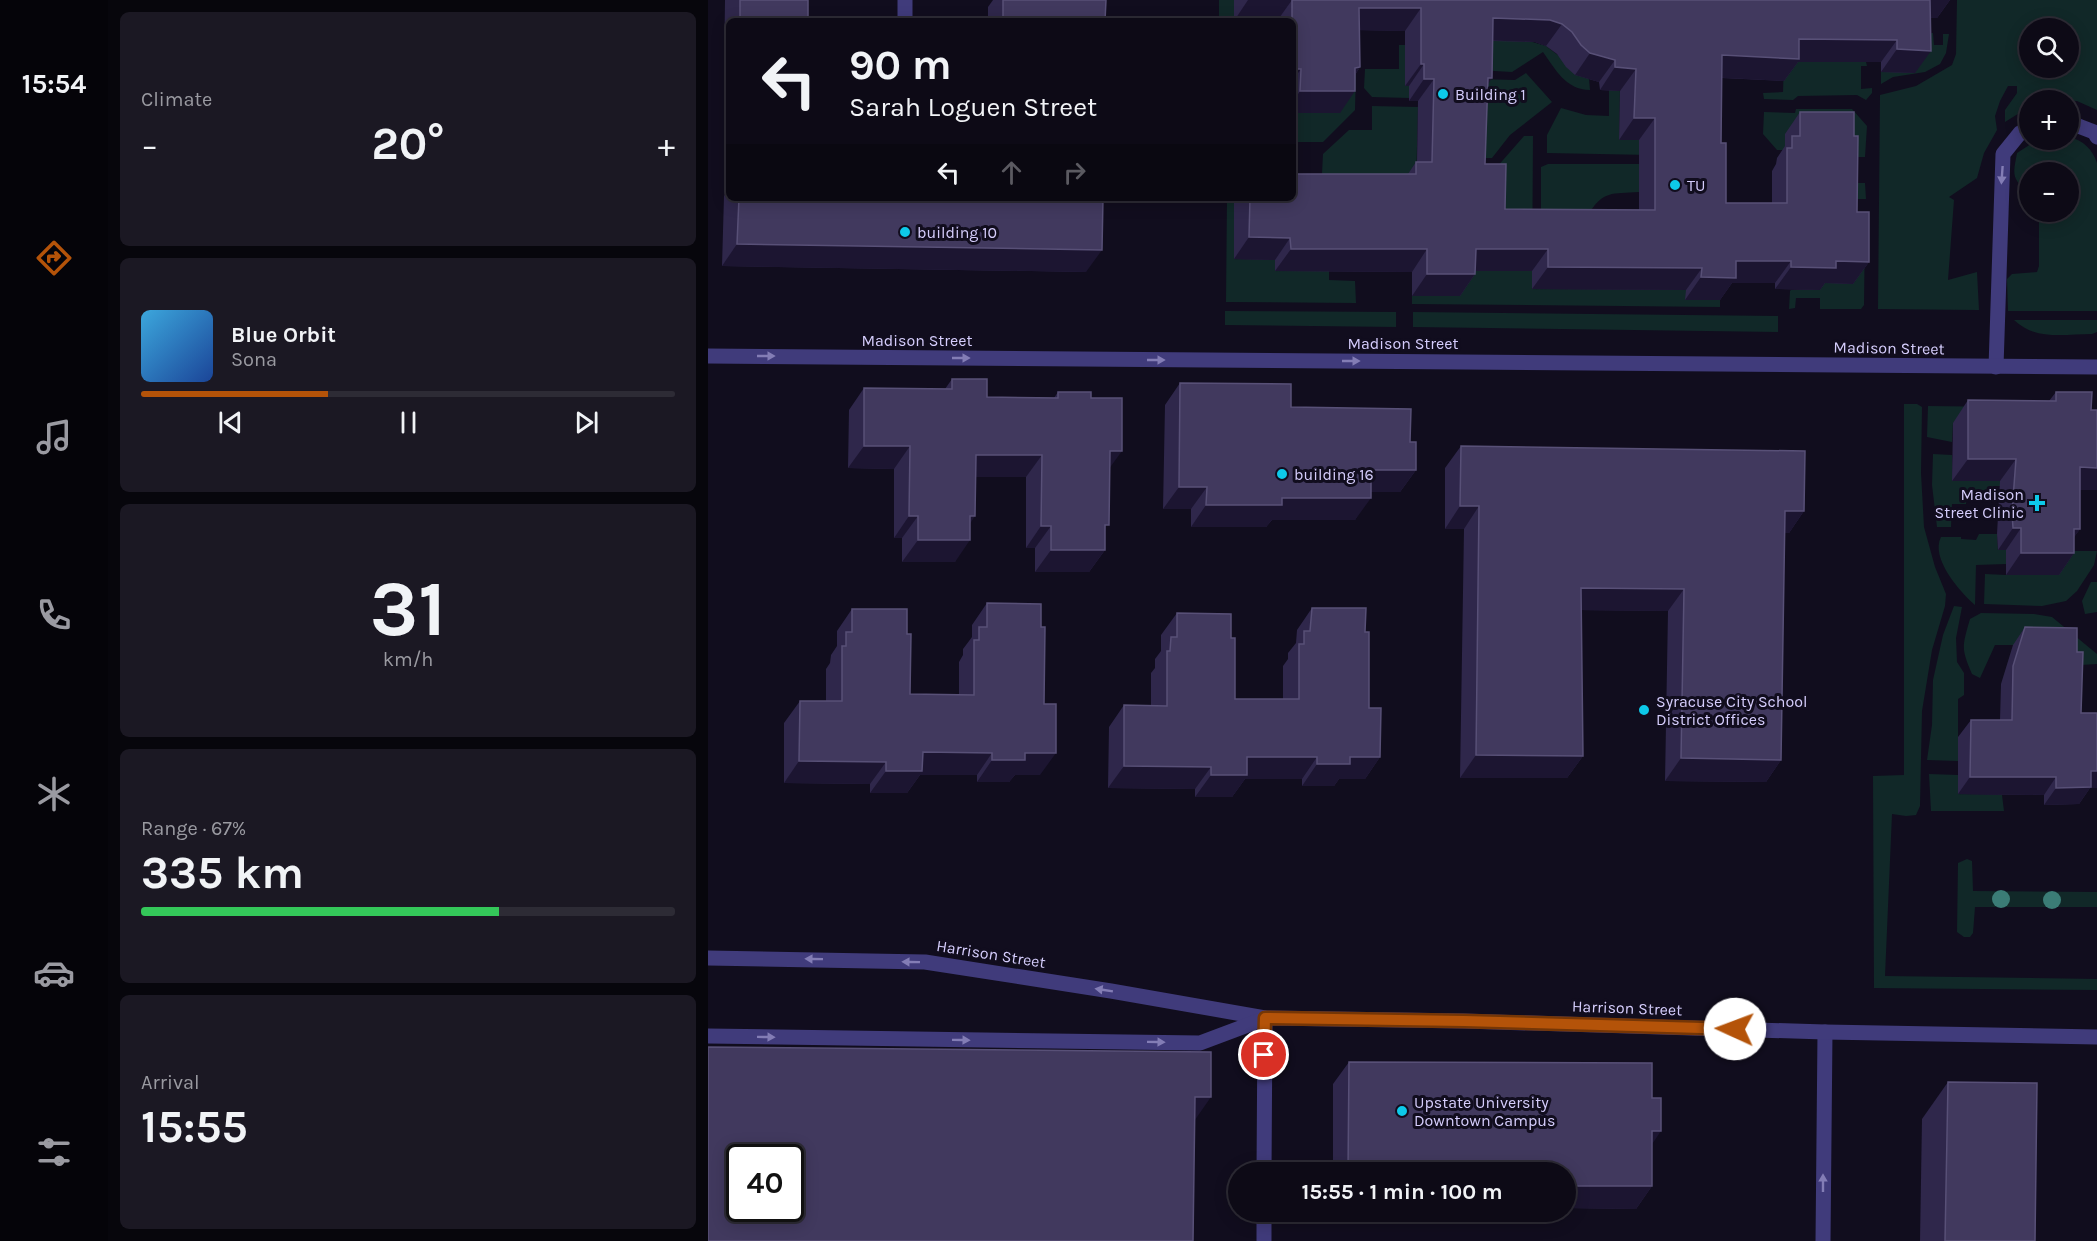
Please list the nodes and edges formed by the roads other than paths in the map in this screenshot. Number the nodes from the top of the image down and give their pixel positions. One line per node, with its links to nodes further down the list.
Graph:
1 (905, 0): 2 (street)
2 (905, 18)
3 (2079, 126): 5 (street)
4 (2019, 134): 7 (street, one-way to 7)
5 (2097, 137)
6 (708, 356): 7 (street, Madison Street, one-way to 7)
7 (1996, 367): 8 (street, Madison Street)
8 (2097, 368)
9 (708, 958): 10 (street, Harrison Street, one-way to 9)
10 (1265, 1018): 11 (street, Harrison Street); 12 (street, Harrison Street, one-way to 10); 14 (street)
11 (1826, 1032): 13 (street, Harrison Street); 17 (street, one-way to 11)
12 (708, 1036)
13 (2097, 1037)
14 (1264, 1162)
15 (1264, 1222): 16 (street)
16 (1264, 1241)
17 (1823, 1241)

